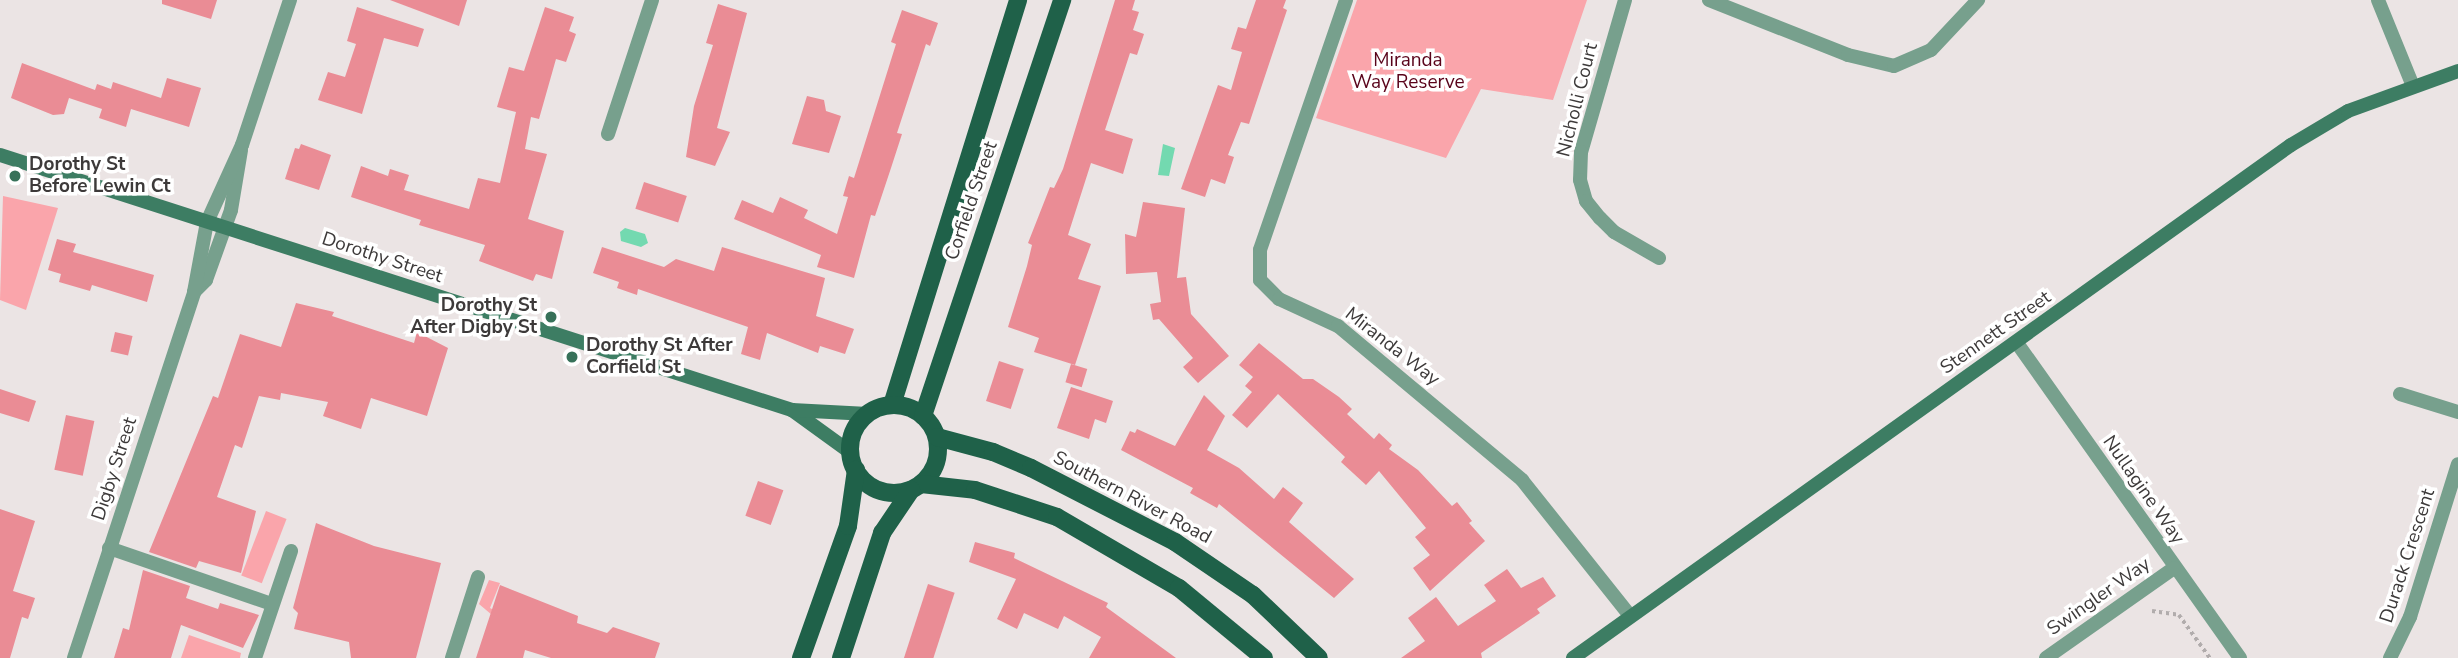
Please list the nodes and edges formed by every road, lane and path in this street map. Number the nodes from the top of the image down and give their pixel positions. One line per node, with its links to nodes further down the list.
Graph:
1 (290, 0): 13 (street, Digby Street)
2 (652, 0): 12 (street)
3 (1018, 0): 21 (main road, Corfield Street)
4 (1062, 0): 25 (main road, Corfield Street)
5 (1346, 0): 37 (street, Miranda Way)
6 (1625, 0): 17 (street, Nicholli Court)
7 (1709, 0): 8 (street)
8 (1978, 0)
9 (2378, 0): 11 (street)
10 (2458, 71): 11 (street, Stennett Street)
11 (2413, 86): 19 (street, Stennett Street)
12 (608, 134)
13 (242, 145): 15 (street, Digby Street); 16 (street, Digby Street)
14 (0, 155): 15 (street, Dorothy Street)
15 (207, 222): 16 (street, Dorothy Street); 18 (street, Digby Street)
16 (225, 228): 18 (street, Digby Street); 22 (street, Dorothy Street)
17 (1659, 258)
18 (194, 292): 31 (street, Digby Street)
19 (2017, 342): 33 (street, Nullagine Way); 37 (street, Stennett Street)
20 (2400, 394): 23 (street)
21 (892, 405): 24 (main road); 25 (main road)
22 (792, 411): 24 (street, Dorothy Street); 27 (street, Dorothy Street)
23 (2458, 412)
24 (868, 414): 27 (main road)
25 (923, 416): 26 (main road)
26 (937, 437): 30 (main road); 44 (main road, Southern River Road)
27 (850, 452): 29 (main road)
28 (2458, 464): 49 (street, Durack Crescent)
29 (856, 470): 30 (main road); 41 (main road)
30 (916, 487): 42 (main road); 43 (main road)
31 (109, 548): 35 (street); 38 (street, Digby Street)
32 (291, 551): 35 (street)
33 (2174, 568): 46 (street, Swingler Way); 48 (street, Nullagine Way)
34 (478, 577): 40 (street)
35 (272, 604): 39 (street)
36 (2152, 611): 47 (path)
37 (1630, 616): 45 (street, Stennett Street)
38 (75, 658)
39 (255, 658)
40 (452, 658)
41 (801, 658)
42 (841, 658)
43 (1264, 658)
44 (1319, 658)
45 (1573, 658)
46 (2046, 658)
47 (2210, 658)
48 (2240, 658)
49 (2390, 658)

